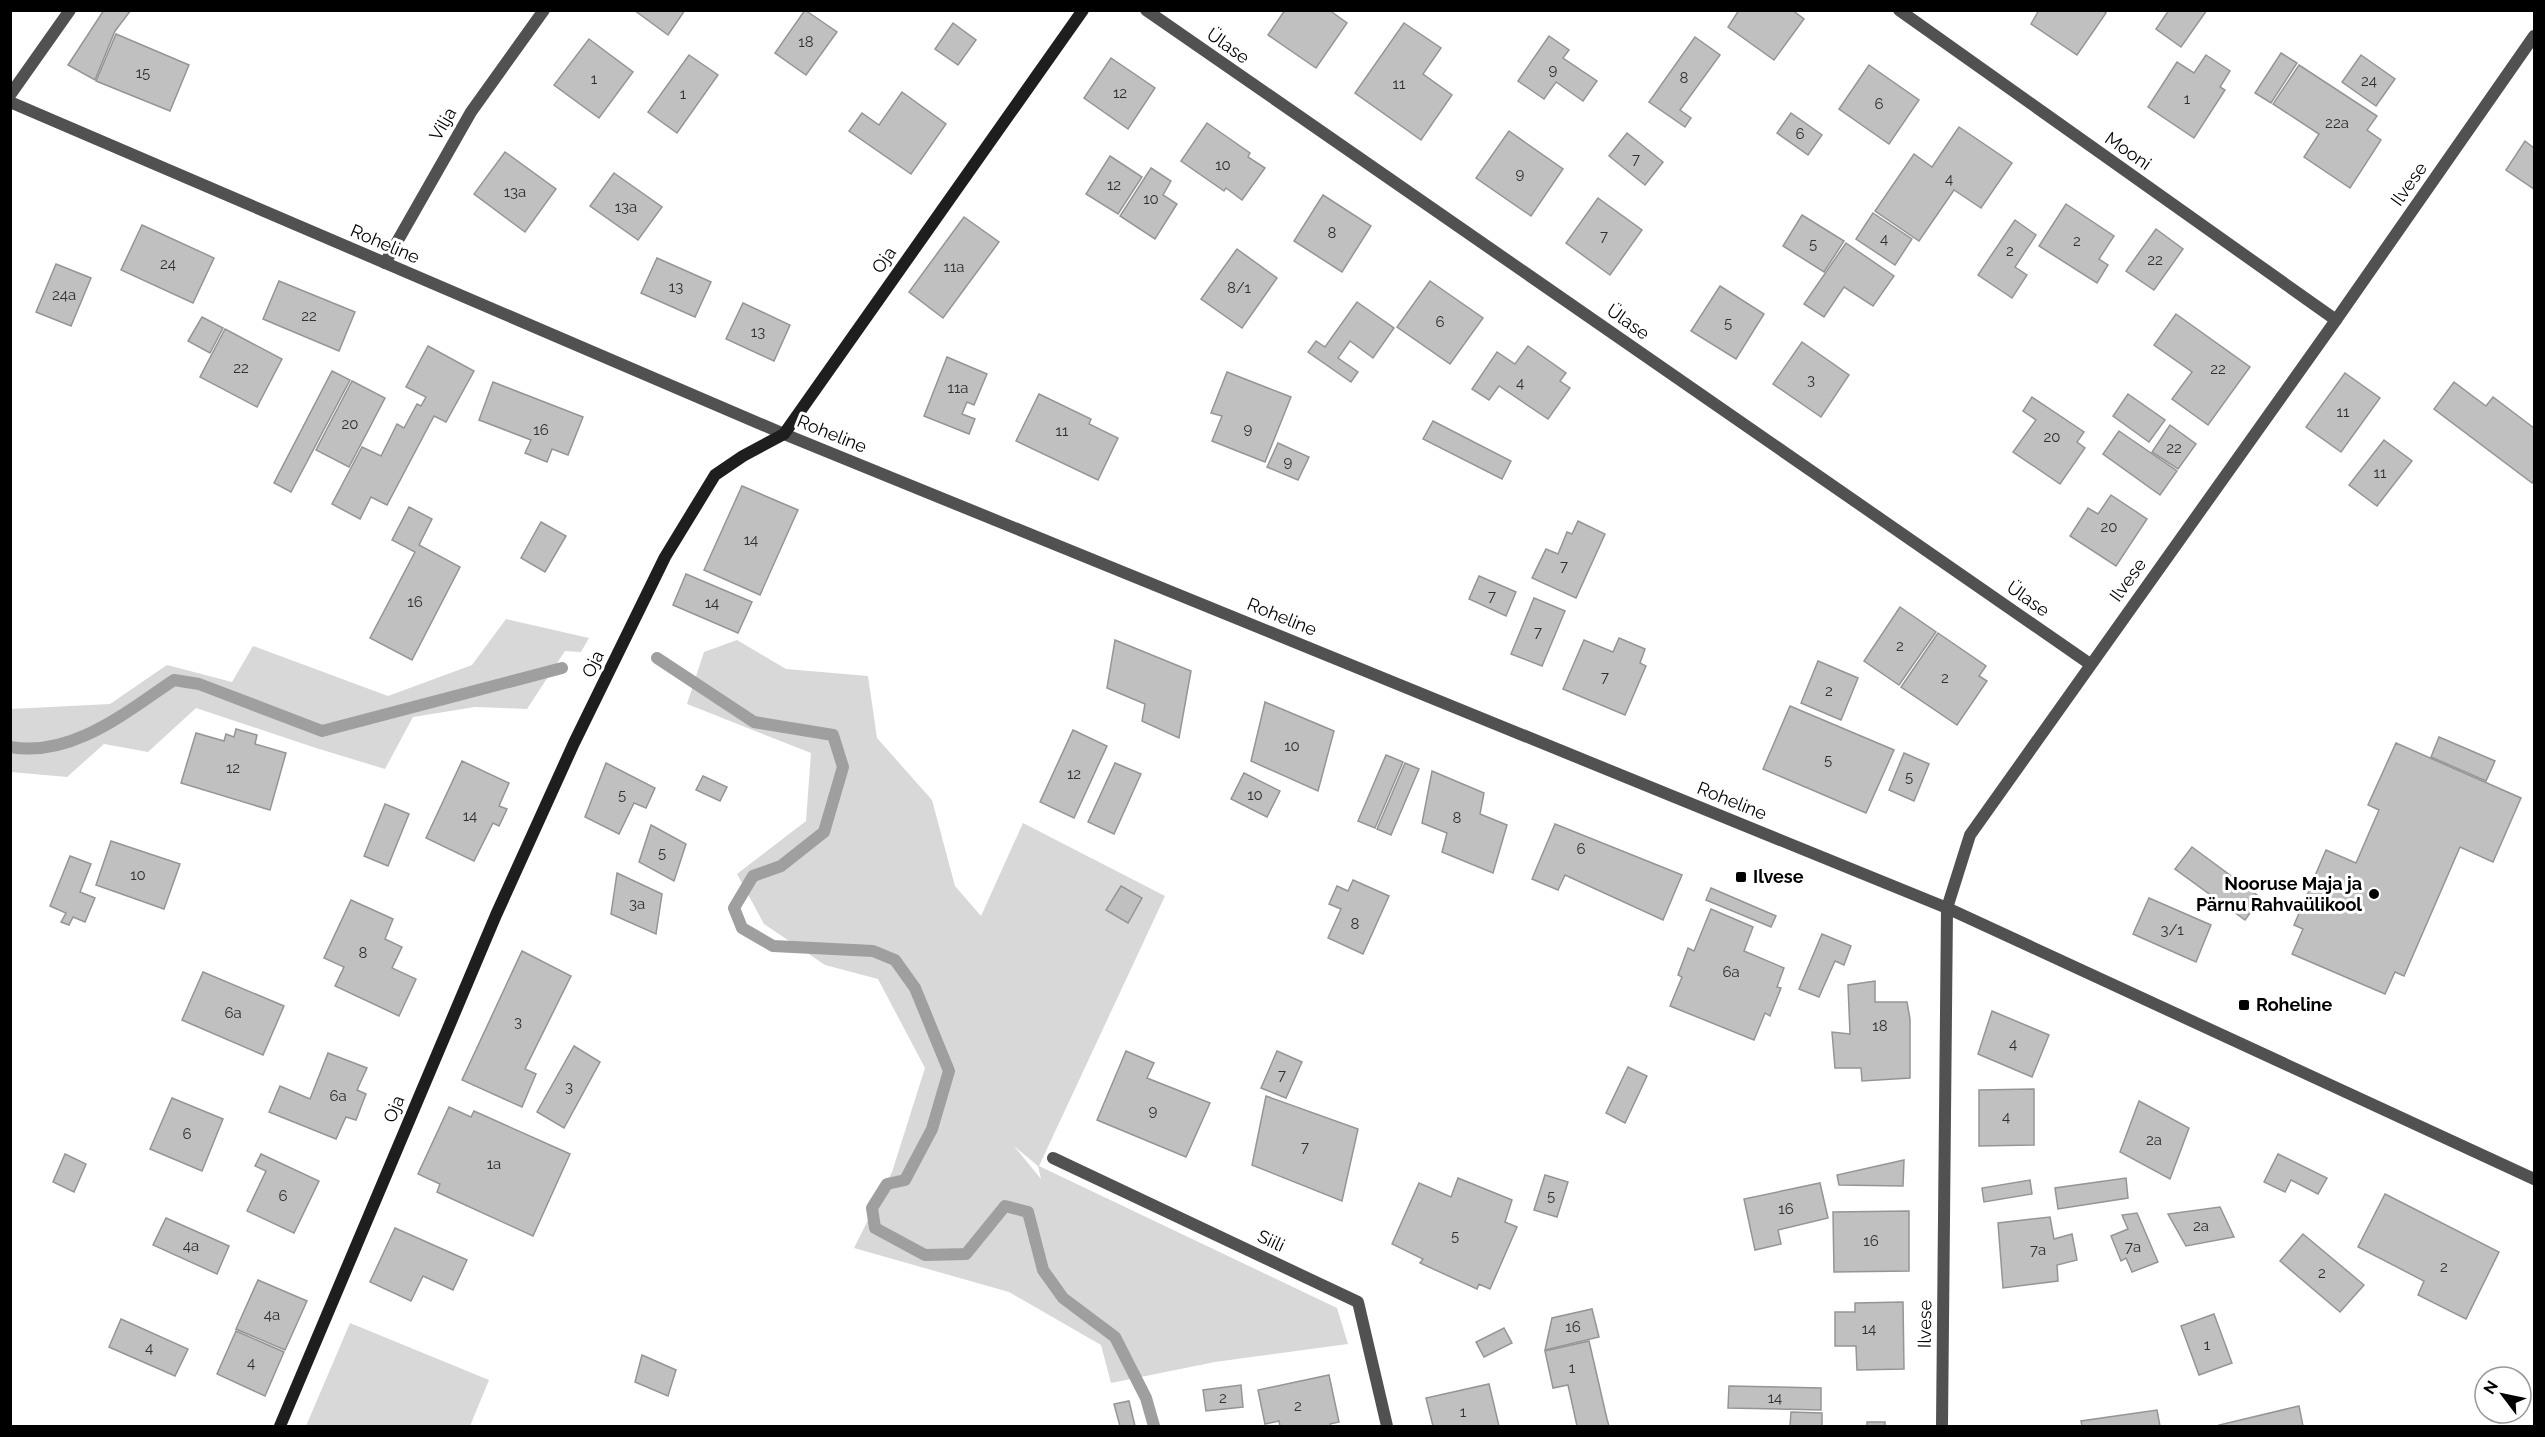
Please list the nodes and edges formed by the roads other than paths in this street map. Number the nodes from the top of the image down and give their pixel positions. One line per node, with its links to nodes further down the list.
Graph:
1 (70, 10): 7 (street)
2 (544, 10): 9 (street, Vilja)
3 (1083, 10): 11 (street, Oja)
4 (1146, 10): 12 (street, Ülase)
5 (1899, 10): 10 (street, Mooni)
6 (2535, 36): 10 (street, Ilvese)
7 (10, 95)
8 (10, 102): 9 (street, Roheline)
9 (385, 263): 11 (street, Roheline)
10 (2336, 320): 12 (street, Ilvese)
11 (784, 434): 13 (street, Roheline); 16 (street, Oja)
12 (2090, 664): 13 (street, Ilvese)
13 (1947, 908): 15 (street, Roheline); 18 (street, Ilvese)
14 (1053, 1158): 17 (street, Siili)
15 (2535, 1179)
16 (280, 1426)
17 (1387, 1426)
18 (1942, 1426)

